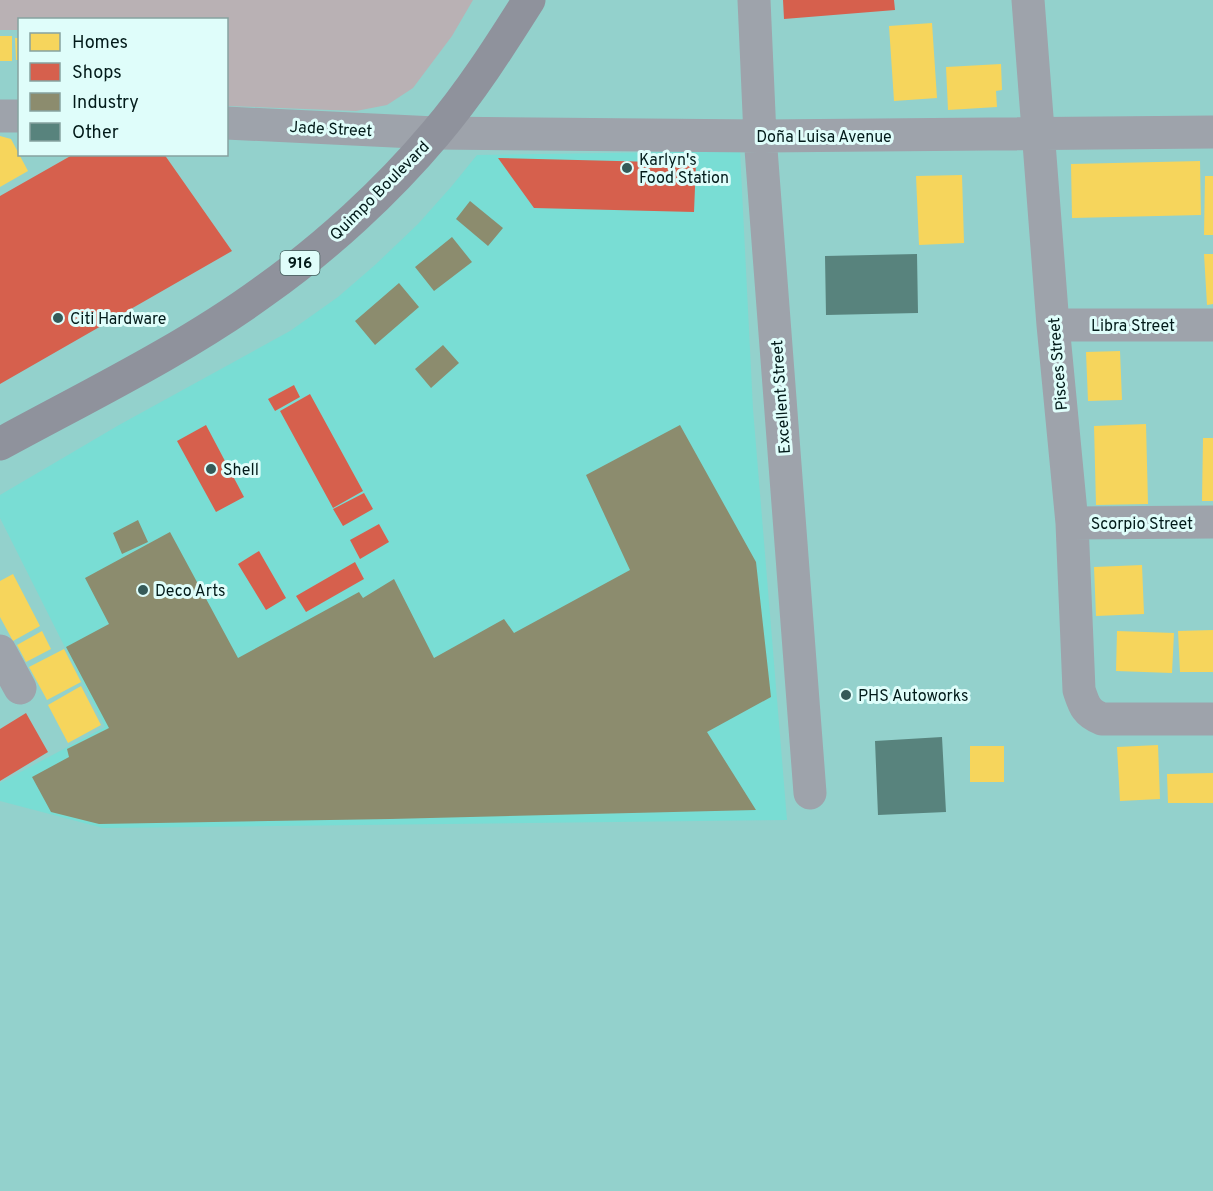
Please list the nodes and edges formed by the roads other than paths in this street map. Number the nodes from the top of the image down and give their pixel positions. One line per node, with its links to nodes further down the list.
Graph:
1 (529, 0): 8 (main road, Quimpo Boulevard / 916)
2 (753, 0): 10 (street, Excellent Street)
3 (1028, 0): 9 (street, Pisces Street)
4 (0, 116): 5 (street)
5 (18, 116)
6 (228, 123): 8 (street, Jade Street)
7 (1213, 132): 9 (street, Doña Luisa Avenue)
8 (435, 133): 10 (street, Doña Luisa Avenue); 13 (main road, Quimpo Boulevard / 916)
9 (1039, 133): 10 (street, Doña Luisa Avenue); 11 (street, Pisces Street)
10 (760, 136): 19 (street, Excellent Street)
11 (1053, 325): 12 (street, Libra Street); 15 (street, Pisces Street)
12 (1213, 325)
13 (0, 444)
14 (1213, 522): 15 (street, Scorpio Street)
15 (1071, 523): 18 (street, Pisces Street)
16 (0, 651): 17 (street)
17 (20, 688)
18 (1213, 719)
19 (810, 793)

